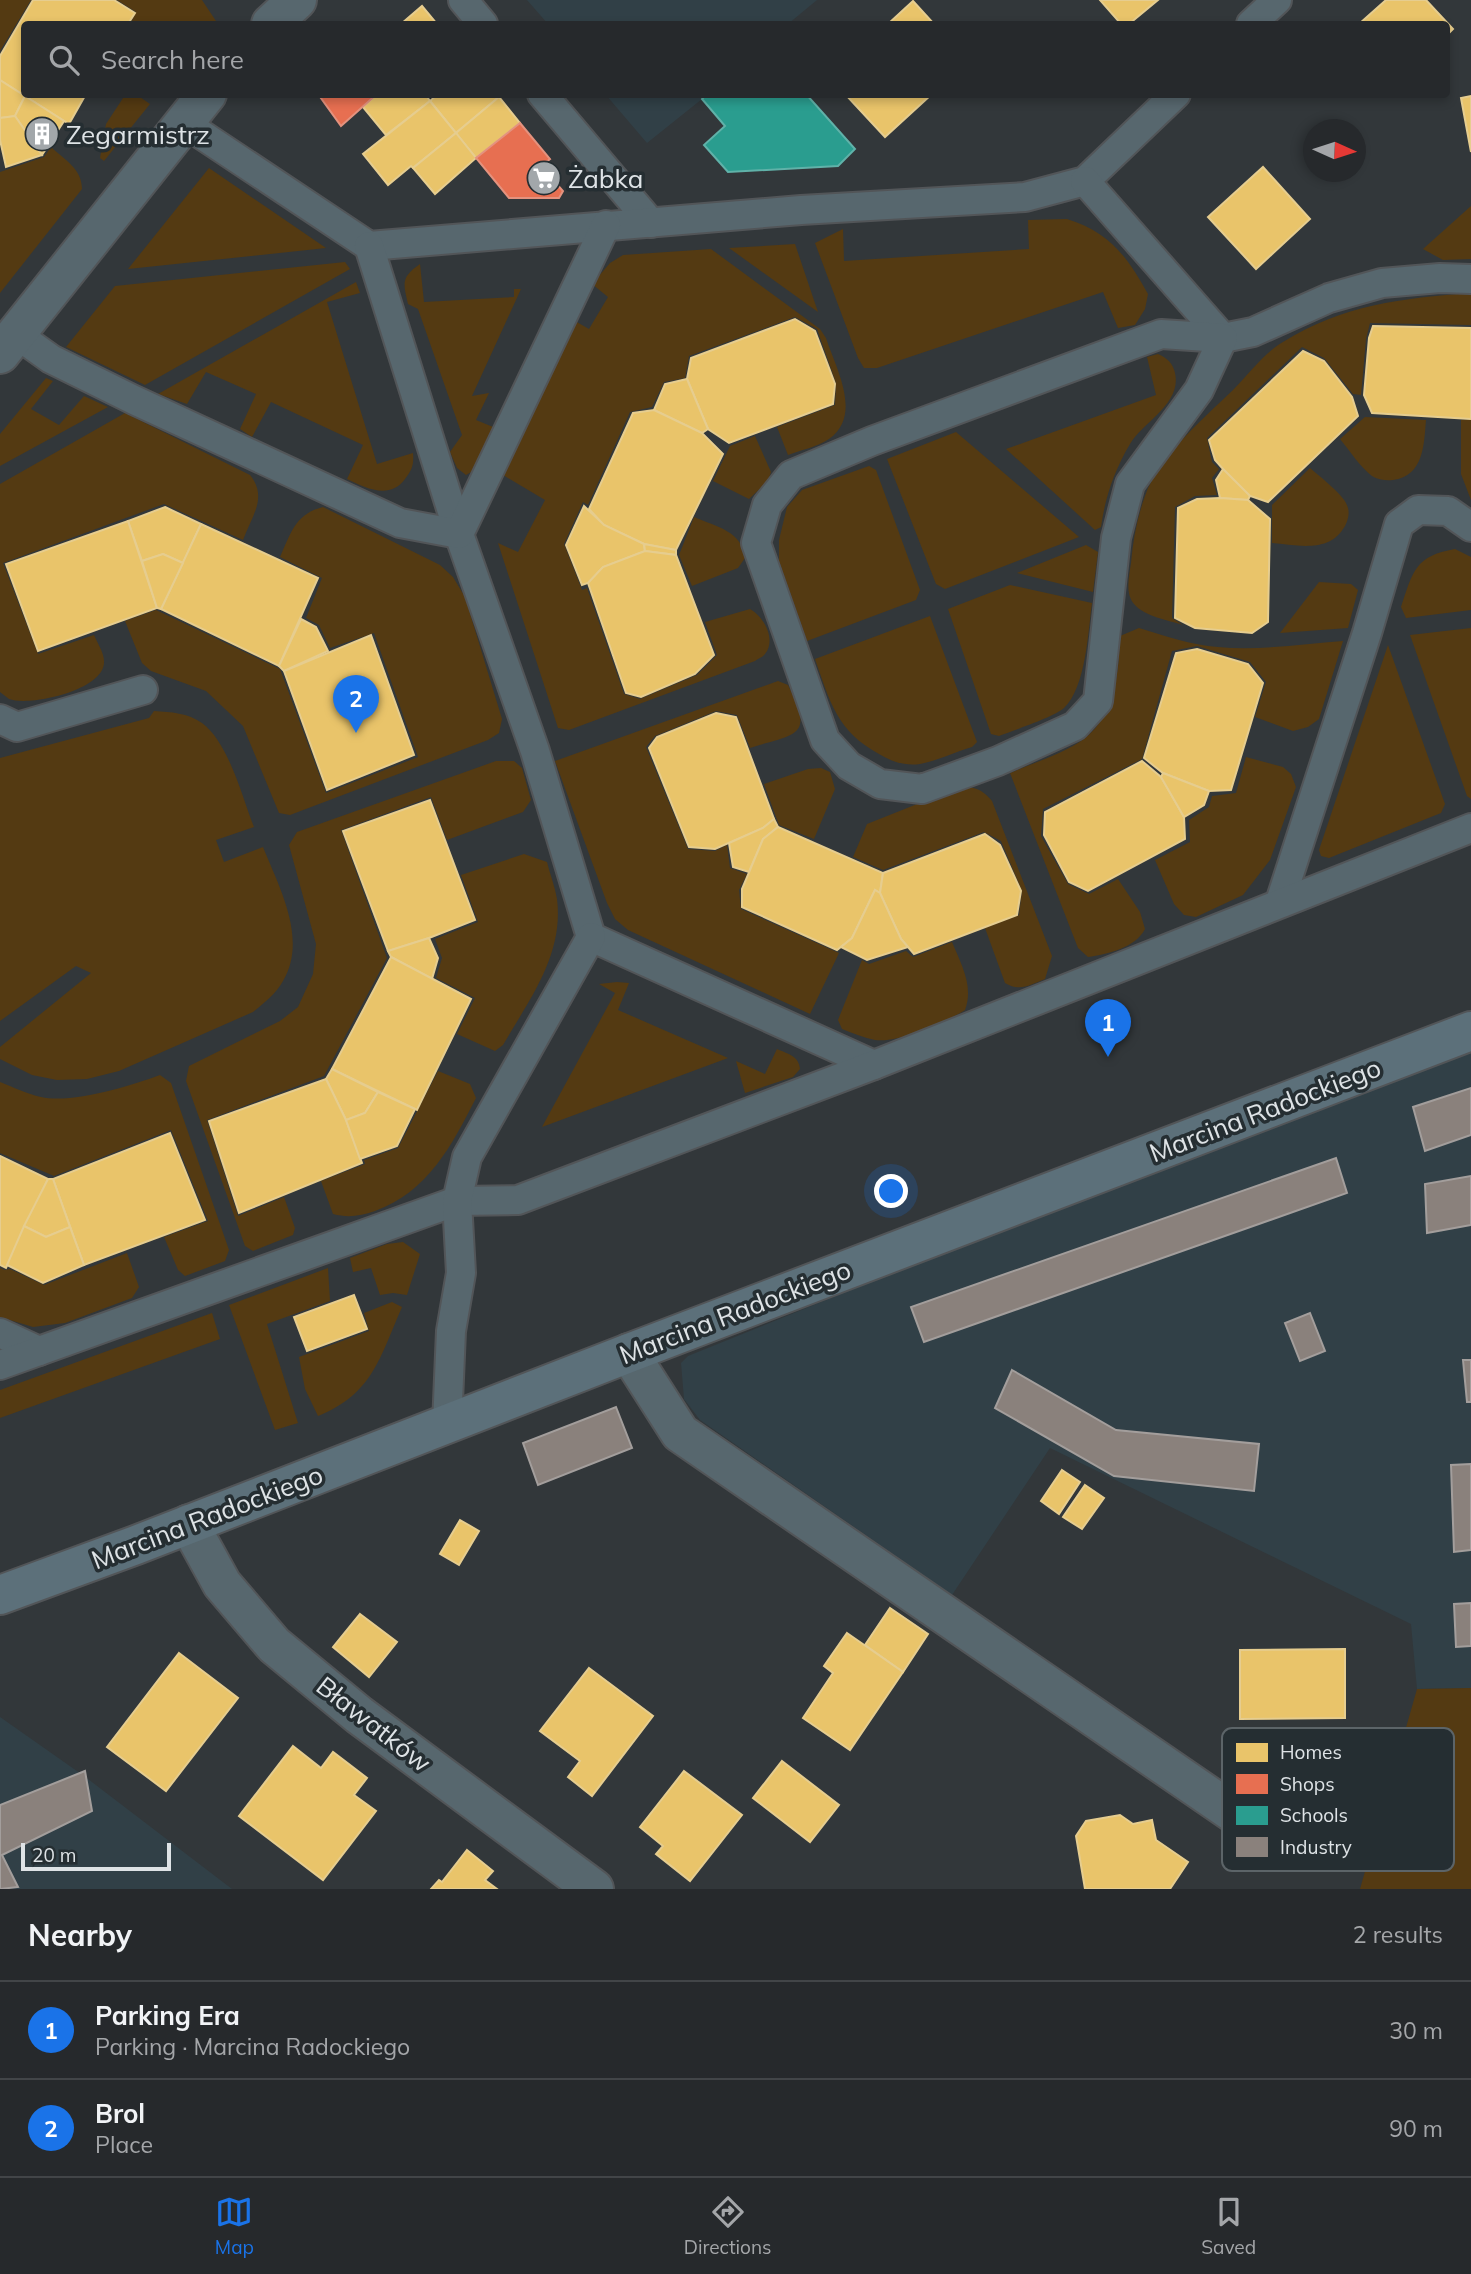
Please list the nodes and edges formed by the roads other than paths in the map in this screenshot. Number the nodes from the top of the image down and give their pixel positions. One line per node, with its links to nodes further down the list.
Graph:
1 (297, 0): 4 (street)
2 (463, 0): 5 (lane)
3 (1277, 0): 6 (lane)
4 (274, 21)
5 (481, 21)
6 (1254, 21)
7 (545, 98): 11 (lane)
8 (1172, 98): 10 (lane)
9 (196, 109): 13 (lane); 16 (street)
10 (1085, 181): 11 (lane); 15 (lane)
11 (651, 223): 12 (lane)
12 (606, 225): 13 (lane); 18 (lane)
13 (369, 246): 18 (lane)
14 (1471, 279): 15 (lane)
15 (1223, 338): 15 (lane)
16 (8, 344): 18 (lane)
17 (1471, 527): 22 (lane)
18 (459, 534): 23 (lane)
19 (143, 690): 20 (lane)
20 (0, 719)
21 (1471, 828): 22 (lane)
22 (1280, 902): 25 (lane)
23 (591, 937): 25 (lane); 26 (lane)
24 (1471, 1031): 29 (street, Marcina Radockiego)
25 (874, 1065): 26 (lane)
26 (457, 1201): 28 (lane); 31 (lane)
27 (0, 1333): 28 (lane)
28 (39, 1351): 30 (lane)
29 (629, 1353): 31 (street, Marcina Radockiego); 34 (street)
30 (0, 1365)
31 (447, 1425): 32 (street, Marcina Radockiego)
32 (189, 1524): 33 (street, Marcina Radockiego); 35 (street, Bławatków)
33 (0, 1595)
34 (1222, 1805)
35 (594, 1889)

